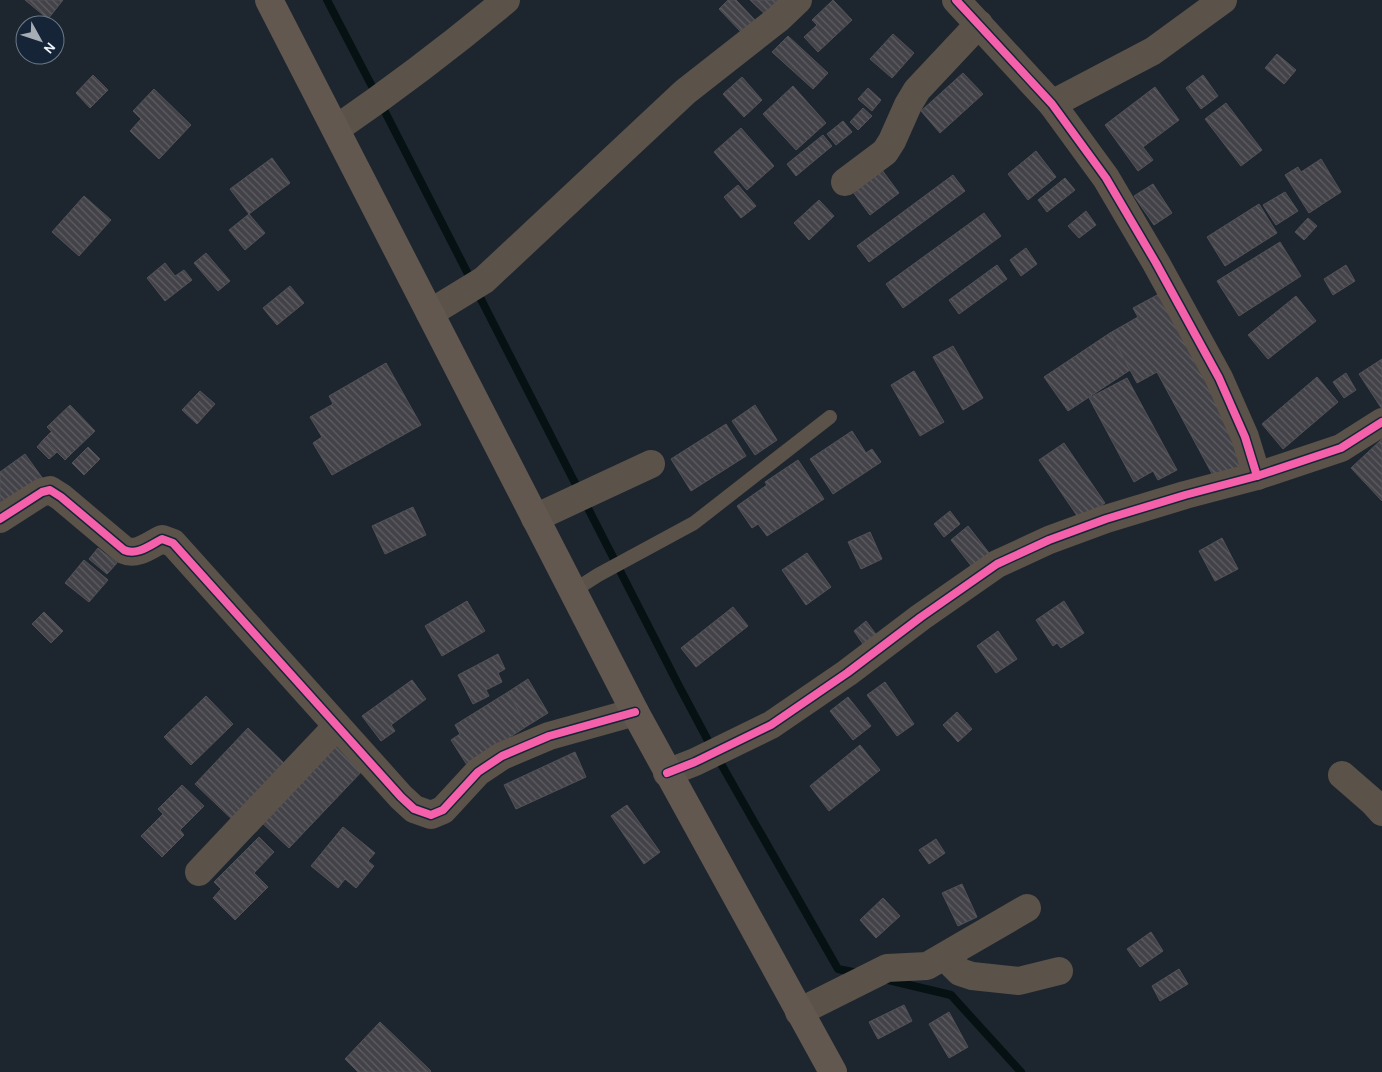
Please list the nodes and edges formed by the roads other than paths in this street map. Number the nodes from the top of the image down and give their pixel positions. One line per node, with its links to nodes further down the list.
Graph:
1 (269, 0): 8 (main road)
2 (506, 0): 8 (street)
3 (798, 0): 10 (street)
4 (956, 0): 6 (street)
5 (1223, 0): 7 (street)
6 (979, 24): 7 (street); 9 (street)
7 (1052, 104): 14 (street)
8 (346, 122): 10 (main road)
9 (846, 182)
10 (437, 308): 15 (main road)
11 (830, 418): 17 (lane)
12 (1382, 422): 14 (street)
13 (651, 464): 15 (street)
14 (1257, 476): 20 (street)
15 (535, 518): 17 (main road)
16 (0, 519): 19 (street)
17 (573, 591): 18 (main road)
18 (635, 712): 19 (street); 20 (main road)
19 (337, 726): 23 (street)
20 (667, 773): 27 (main road)
21 (1342, 775): 22 (street)
22 (1382, 812)
23 (199, 872)
24 (1027, 908): 25 (street)
25 (945, 957): 26 (street); 27 (street)
26 (1060, 971)
27 (799, 1012): 28 (main road)
28 (833, 1072)

